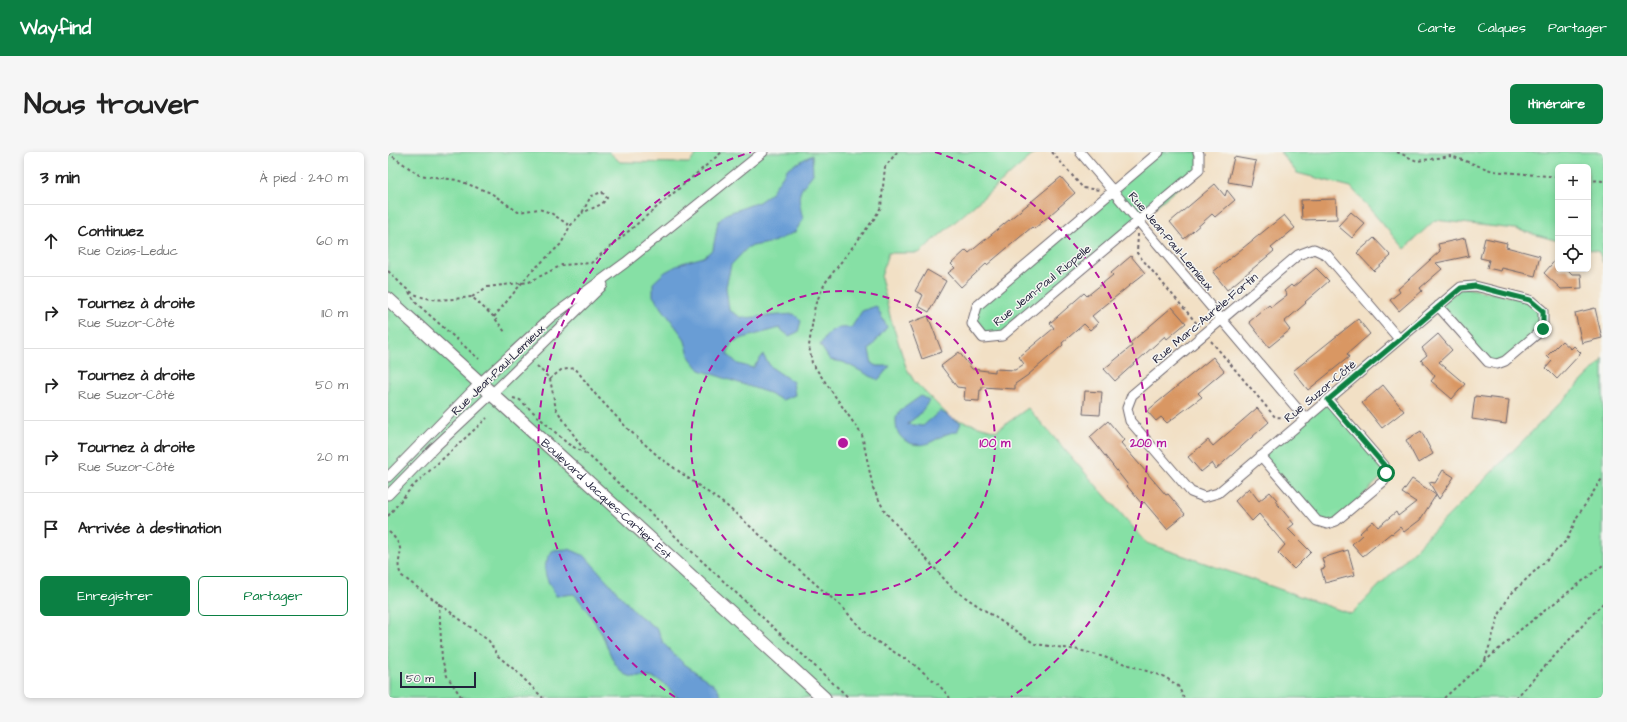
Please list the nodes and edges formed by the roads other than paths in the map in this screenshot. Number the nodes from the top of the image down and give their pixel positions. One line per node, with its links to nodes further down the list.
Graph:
1 (763, 152): 7 (street, Rue Jean-Paul-Lemieux)
2 (1080, 152): 5 (street, Rue Jean-Paul-Lemieux)
3 (1159, 152): 5 (street, Rue Jean-Paul Riopelle)
4 (1198, 152): 6 (street, Rue Jean-Paul Riopelle)
5 (1113, 191): 6 (street, Rue Jean-Paul-Lemieux); 6 (street, Rue Jean-Paul Riopelle)
6 (1138, 221): 10 (street, Rue Jean-Paul-Lemieux)
7 (625, 263): 12 (street, Rue Jean-Paul-Lemieux); 13 (street, Rue Jean-Paul-Lemieux)
8 (388, 299): 12 (main road, Boulevard Jacques-Cartier Est)
9 (1438, 306): 9 (street, Rue Suzor-Côté); 11 (street, Rue Suzor-Côté)
10 (1222, 319): 11 (street, Rue Marc-Aurèle-Fortin); 15 (street, Rue Jean-Paul-Lemieux); 18 (street, Rue Marc-Aurèle-Fortin)
11 (1399, 339): 14 (street, Rue Suzor-Côté)
12 (480, 383): 13 (main road, Boulevard Jacques-Cartier Est); 17 (street, Rue Jean-Paul-Lemieux)
13 (492, 394): 19 (street, Rue Jean-Paul-Lemieux); 20 (main road, Boulevard Jacques-Cartier Est)
14 (1328, 400): 15 (street, Rue Suzor-Côté); 16 (street)
15 (1306, 419): 16 (street, Rue Suzor-Côté)
16 (1262, 456): 18 (street, Rue Suzor-Côté)
17 (388, 477)
18 (1218, 493)
19 (388, 495)
20 (824, 698)

